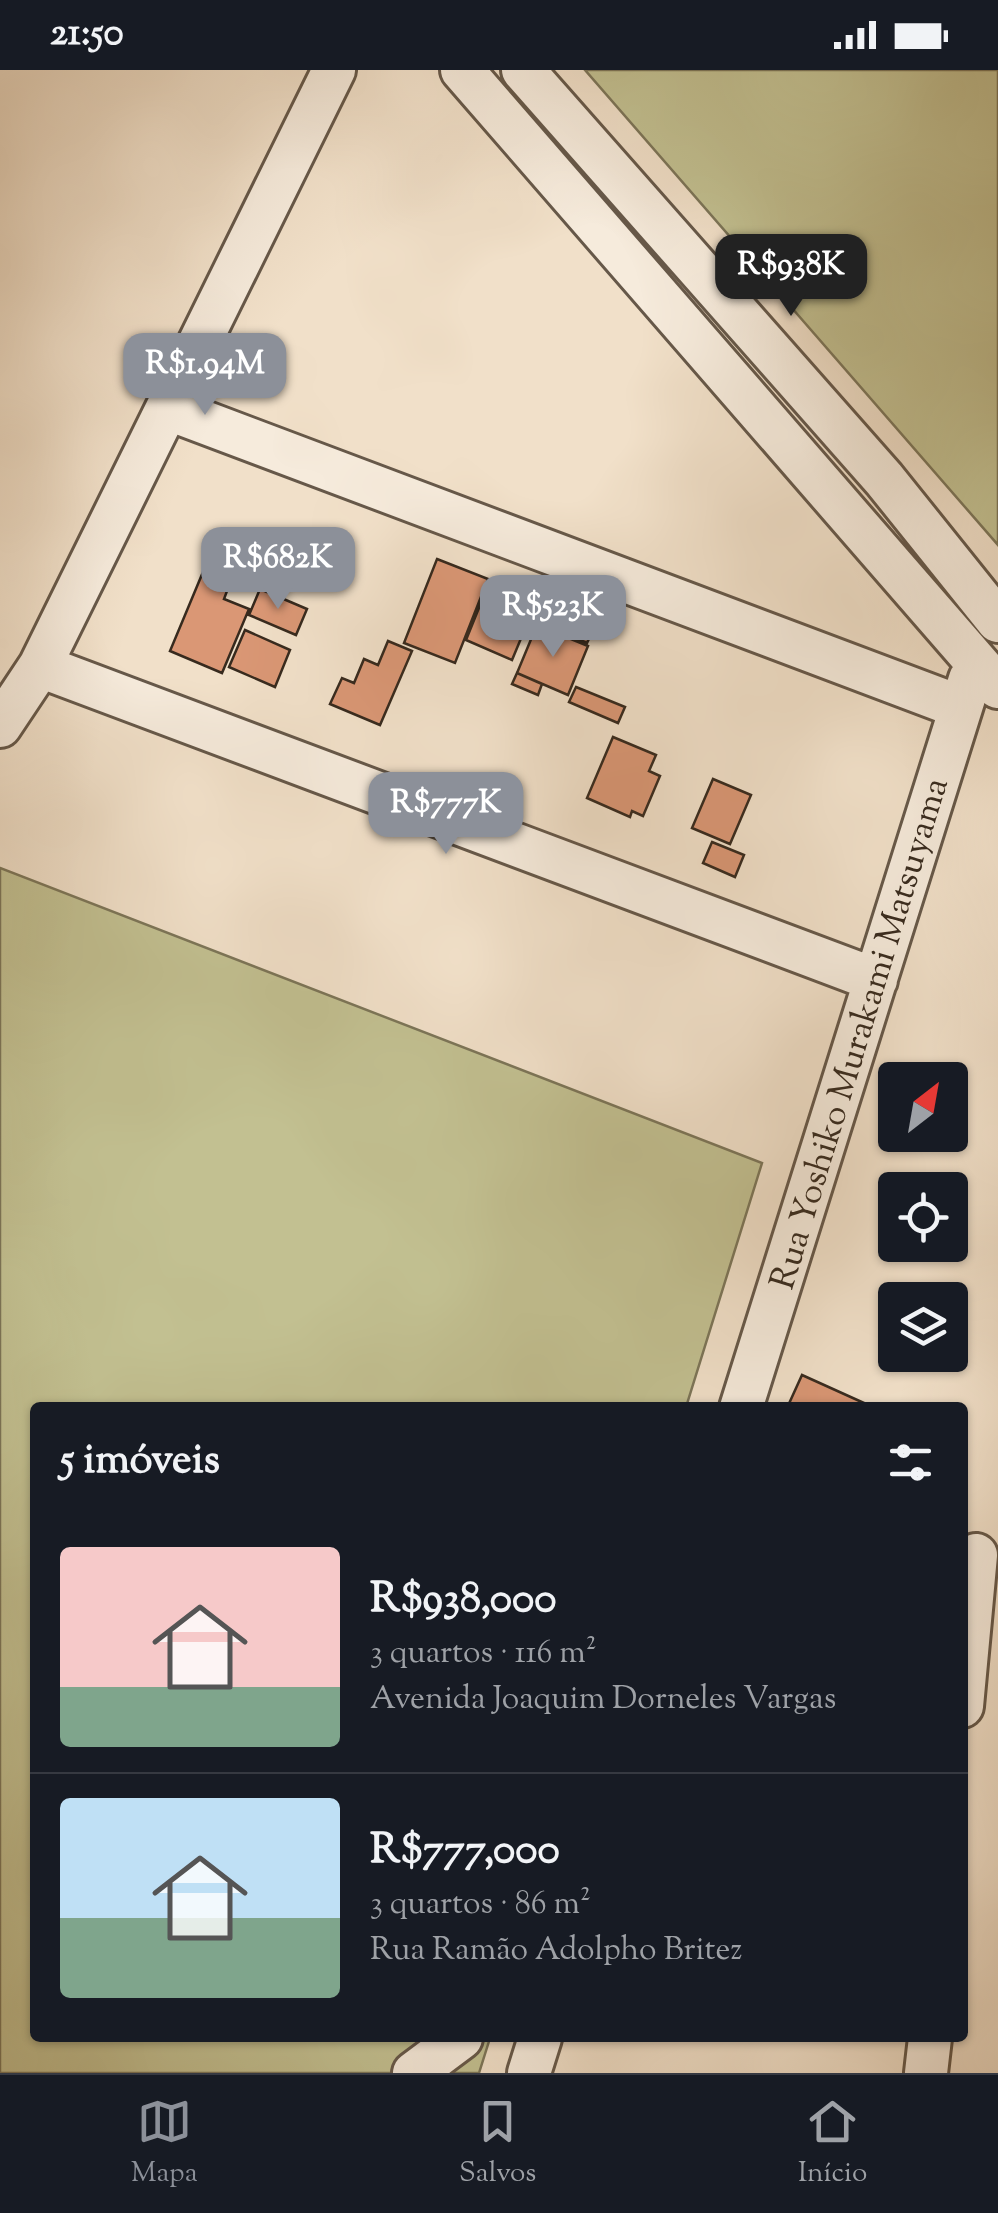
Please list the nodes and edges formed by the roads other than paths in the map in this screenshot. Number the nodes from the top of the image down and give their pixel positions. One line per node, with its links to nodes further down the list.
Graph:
1 (334, 70): 4 (street)
2 (462, 70): 7 (street)
3 (523, 70): 5 (street)
4 (169, 409): 6 (street); 8 (street)
5 (998, 621)
6 (40, 666): 9 (street); 10 (street)
7 (988, 673): 8 (street, Rua Yoshiko Murakami Matsuyama)
8 (960, 707): 10 (street, Rua Yoshiko Murakami Matsuyama)
9 (1, 725)
10 (876, 980): 11 (street, Rua Yoshiko Murakami Matsuyama)
11 (743, 1402)
12 (979, 1556): 13 (street)
13 (968, 1653)
14 (456, 2042): 17 (street)
15 (539, 2042): 18 (street)
16 (930, 2042): 19 (street)
17 (414, 2073)
18 (529, 2073)
19 (926, 2073)

